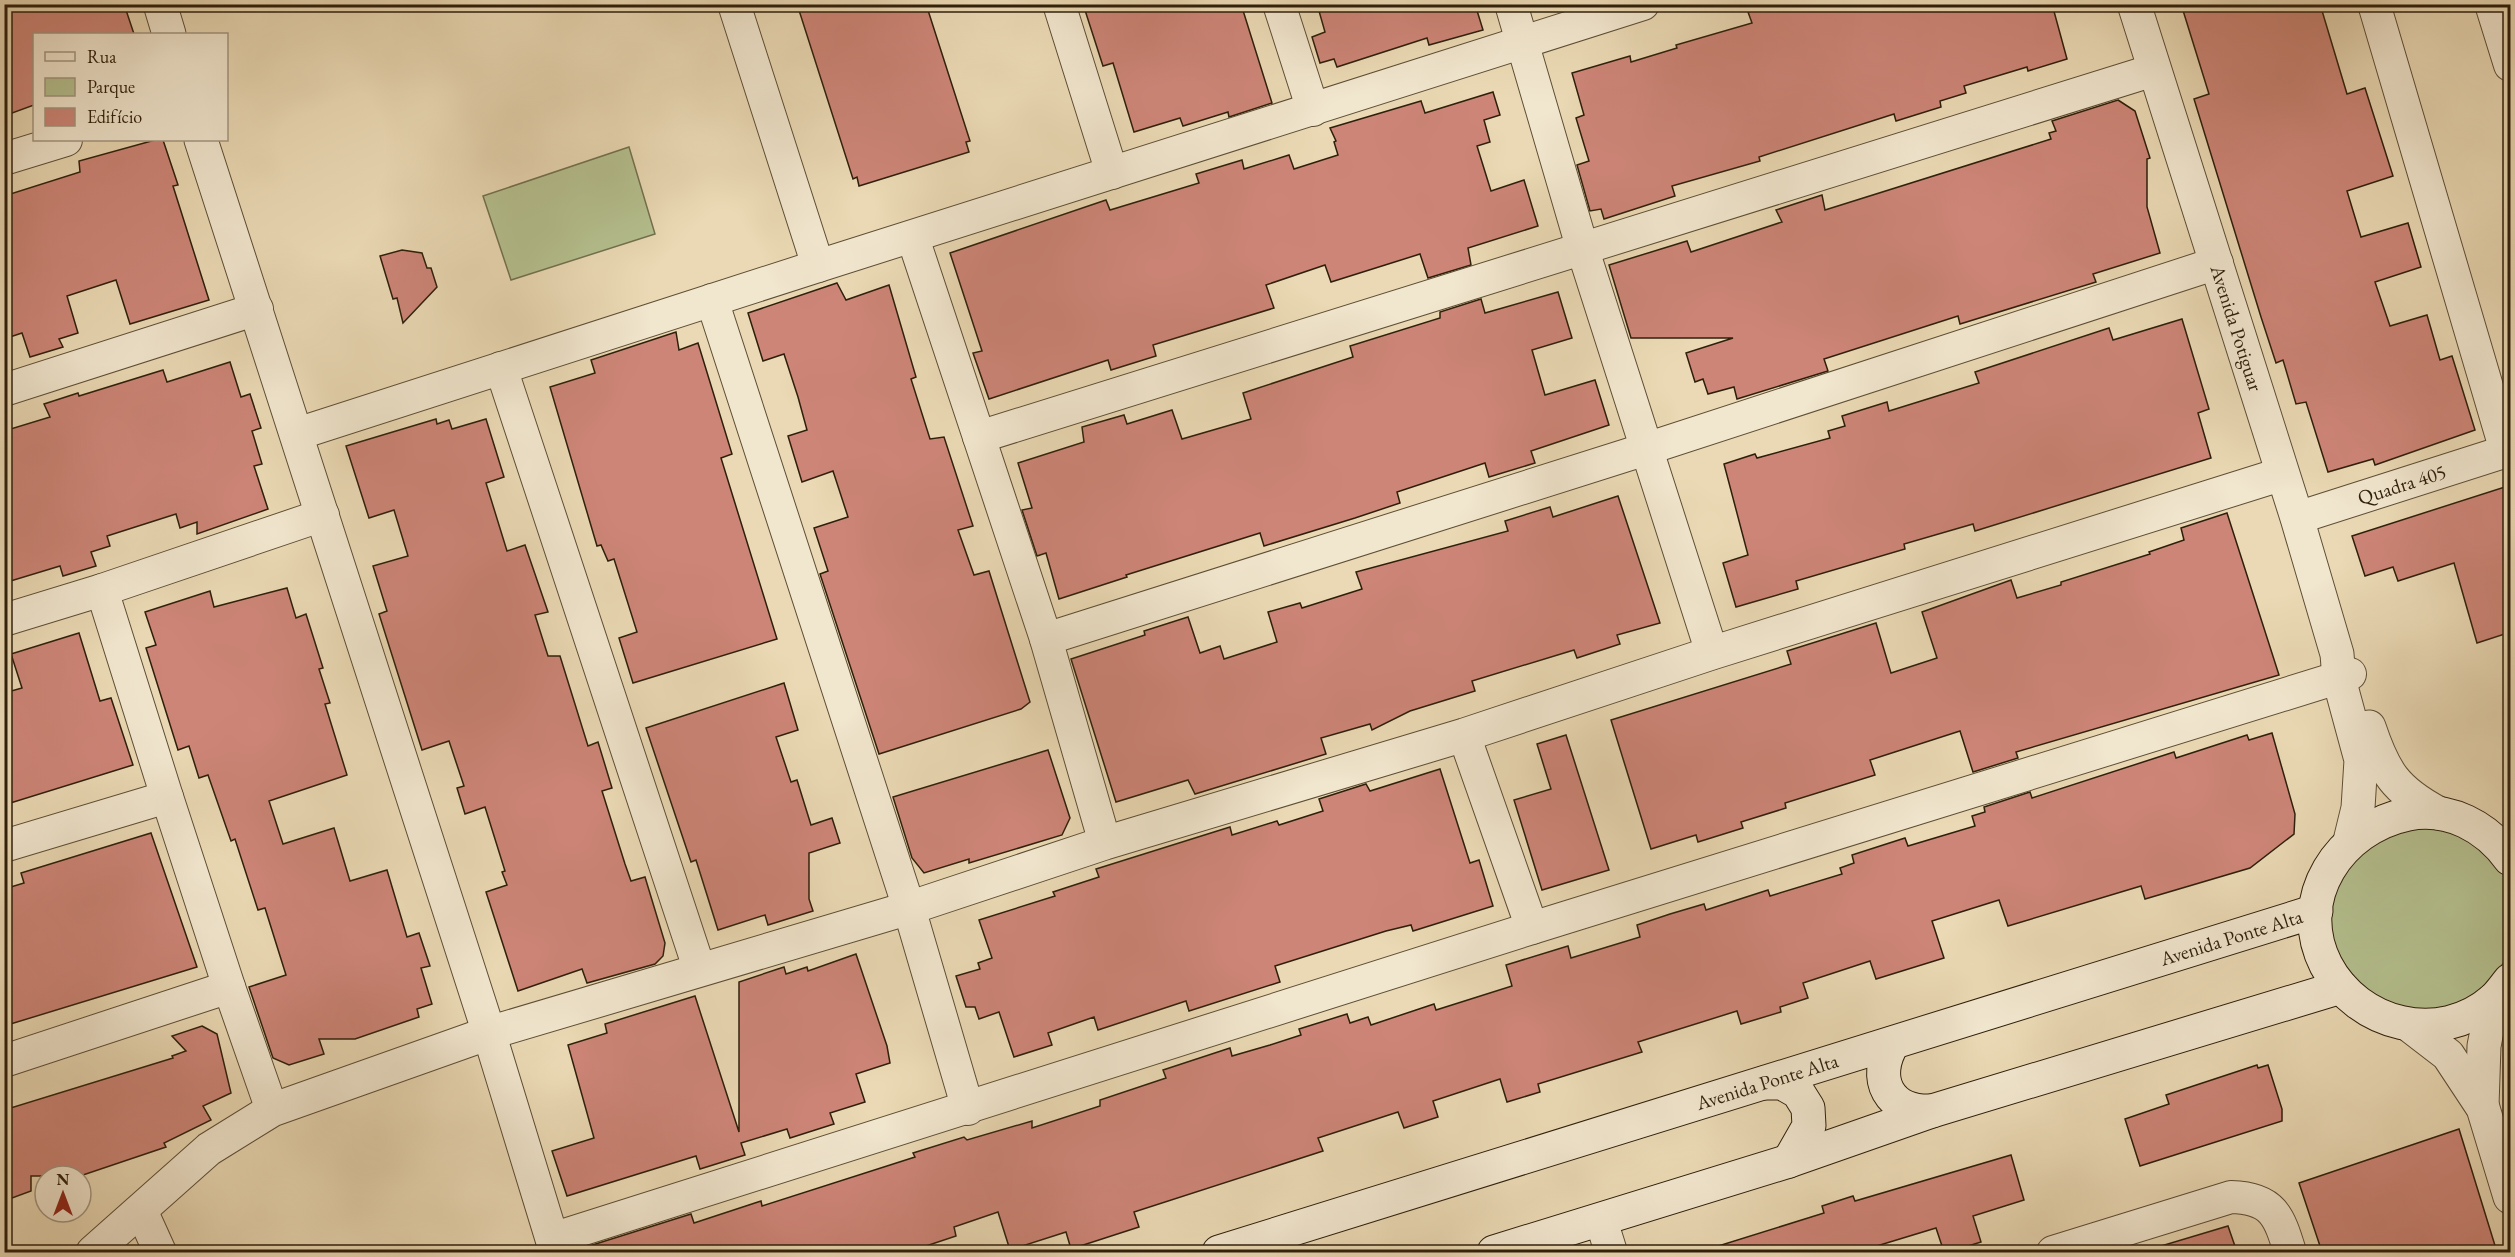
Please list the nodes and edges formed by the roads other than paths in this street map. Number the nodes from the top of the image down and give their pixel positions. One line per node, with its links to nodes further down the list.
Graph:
1 (734, 4): 22 (street)
2 (1059, 4): 18 (street)
3 (1279, 4): 14 (street)
4 (1511, 4): 11 (street)
5 (1643, 4): 11 (street)
6 (2134, 4): 13 (street, Avenida Potiguar)
7 (2374, 4): 30 (street)
8 (2491, 4): 12 (street)
9 (160, 5): 10 (street)
10 (169, 33)
11 (1524, 44): 14 (street); 20 (street)
12 (2511, 65)
13 (2154, 70): 20 (street); 21 (street, Avenida Potiguar)
14 (1313, 110): 18 (street)
15 (63, 141): 17 (street)
16 (201, 141): 24 (street)
17 (4, 159)
18 (1112, 173): 19 (street)
19 (913, 237): 22 (street); 28 (street)
20 (1582, 247): 28 (street); 29 (street)
21 (2217, 263): 29 (street); 31 (street, Avenida Potiguar)
22 (818, 266): 23 (street)
23 (712, 300): 25 (street); 46 (street)
24 (257, 309): 26 (street); 27 (street)
25 (501, 368): 27 (street); 49 (street)
26 (4, 390)
27 (297, 434): 32 (street)
28 (979, 437): 36 (street)
29 (1646, 449): 36 (street); 37 (street)
30 (2508, 450): 33 (street, Quadra 405)
31 (2282, 474): 33 (street, Avenida Potiguar); 37 (street)
32 (323, 515): 34 (street); 54 (street)
33 (2297, 518): 38 (street, Avenida Potiguar)
34 (102, 590): 35 (street); 40 (street)
35 (4, 620)
36 (1046, 639): 43 (street)
37 (1712, 653): 39 (street)
38 (2342, 669): 41 (street, Avenida Potiguar); 42 (street, Avenida Potiguar); 48 (street)
39 (1464, 735): 43 (street); 48 (street)
40 (167, 796): 44 (street); 50 (street)
41 (2438, 813): 42 (street, Avenida Potiguar); 45 (street, Avenida Potiguar)
42 (2350, 841): 47 (street, Avenida Potiguar)
43 (1105, 843): 46 (street)
44 (4, 846)
45 (2507, 847)
46 (909, 908): 49 (street); 59 (street)
47 (2316, 911): 51 (street, Avenida Potiguar); 55 (street, Avenida Ponte Alta)
48 (1532, 928): 59 (street)
49 (699, 969): 54 (street)
50 (229, 987): 56 (street); 60 (street)
51 (2341, 987): 53 (street, Avenida Potiguar); 61 (street)
52 (2502, 990): 53 (street, Avenida Potiguar); 58 (street, Avenida Potiguar)
53 (2409, 1025): 58 (street, Avenida Potiguar)
54 (489, 1033): 60 (street); 66 (street)
55 (1893, 1043): 57 (street, Avenida Ponte Alta); 61 (street)
56 (4, 1061)
57 (1764, 1083): 62 (street); 69 (street, Avenida Ponte Alta)
58 (2482, 1108): 63 (street, Avenida Potiguar)
59 (968, 1109): 66 (street)
60 (272, 1110): 64 (street)
61 (1932, 1111): 62 (street)
62 (1789, 1161): 65 (street)
63 (2511, 1197)
64 (141, 1210): 67 (street); 68 (street)
65 (1601, 1220): 70 (street); 71 (street)
66 (554, 1246)
67 (93, 1252)
68 (160, 1252)
69 (1219, 1252)
70 (1494, 1252)
71 (1611, 1252)
72 (2053, 1252): 73 (street)
73 (2290, 1252)

